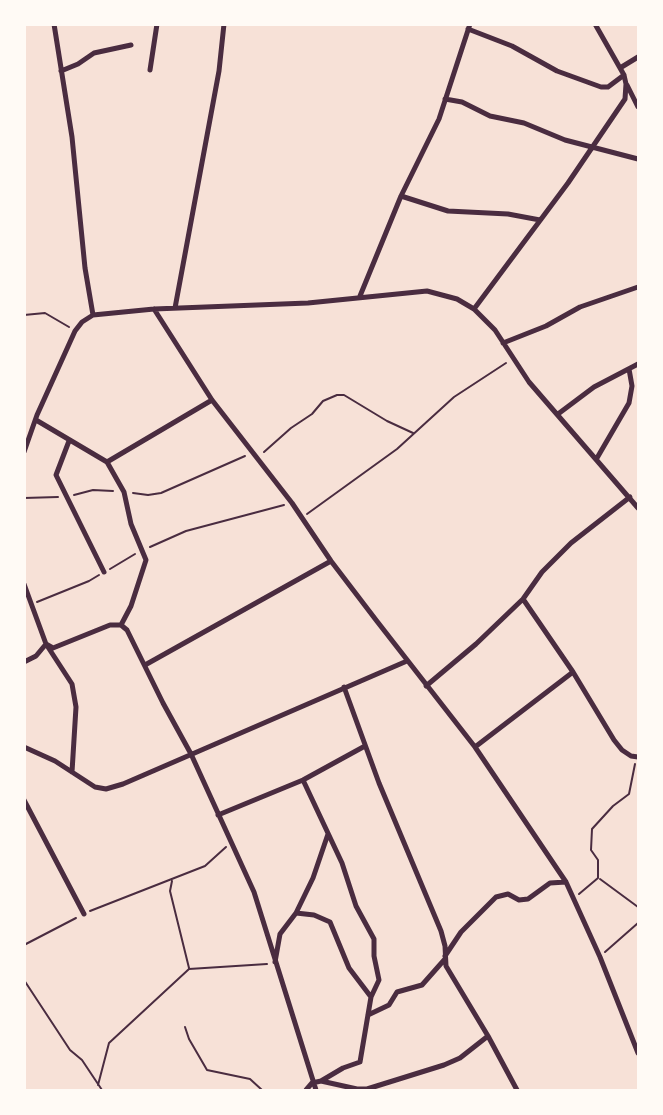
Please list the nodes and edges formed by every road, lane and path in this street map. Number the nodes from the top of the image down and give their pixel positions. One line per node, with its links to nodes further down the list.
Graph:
1 (54, 24): 9 (street)
2 (157, 24): 8 (street)
3 (224, 24): 20 (street)
4 (595, 24): 10 (street)
5 (469, 27): 10 (street); 12 (street)
6 (131, 45): 9 (street)
7 (639, 57): 10 (street)
8 (150, 70)
9 (61, 71): 24 (street)
10 (622, 71): 11 (street)
11 (626, 84): 13 (street); 14 (street)
12 (445, 99): 14 (street); 16 (street)
13 (639, 107)
14 (592, 146): 15 (street); 17 (street)
15 (639, 159)
16 (401, 196): 17 (street); 19 (street)
17 (540, 220): 22 (street)
18 (639, 287): 26 (street)
19 (360, 296): 20 (street); 22 (street)
20 (175, 308): 21 (street)
21 (154, 309): 24 (street); 30 (street)
22 (474, 309): 26 (street)
23 (24, 315): 25 (path)
24 (93, 315): 25 (street)
25 (75, 331): 32 (street)
26 (503, 343): 27 (street)
27 (513, 359): 31 (street); 33 (path)
28 (639, 364): 29 (street)
29 (629, 369): 31 (street); 38 (street)
30 (212, 400): 35 (street); 39 (street)
31 (558, 414): 38 (street)
32 (36, 419): 34 (street); 36 (street)
33 (414, 433): 37 (path); 44 (path)
34 (69, 441): 39 (street); 47 (street)
35 (252, 450): 37 (street); 40 (path)
36 (24, 452)
37 (258, 457): 42 (street)
38 (597, 458): 41 (street)
39 (107, 462): 40 (street)
40 (124, 492): 45 (street)
41 (630, 497): 43 (street); 49 (street)
42 (292, 503): 44 (street); 45 (path)
43 (639, 508)
44 (302, 518): 46 (street)
45 (143, 550): 47 (path); 51 (street)
46 (331, 561): 53 (street); 55 (street)
47 (104, 572): 50 (path)
48 (24, 584): 50 (street)
49 (523, 599): 56 (street); 57 (street)
50 (33, 604): 52 (street)
51 (121, 625): 52 (street); 55 (street)
52 (46, 644): 54 (street); 64 (street)
53 (407, 661): 57 (street); 58 (street)
54 (24, 662)
55 (145, 665): 62 (street)
56 (573, 672): 61 (street); 63 (street)
57 (426, 686): 61 (street)
58 (344, 687): 59 (street); 62 (street)
59 (365, 746): 65 (street); 79 (street)
60 (24, 747): 64 (street)
61 (475, 747): 72 (street)
62 (191, 754): 64 (street); 67 (street)
63 (638, 757): 70 (path)
64 (72, 772)
65 (303, 780): 67 (street); 68 (street)
66 (24, 800): 76 (street)
67 (218, 815): 69 (street)
68 (328, 834): 75 (street); 84 (street)
69 (232, 841): 71 (path); 81 (street)
70 (598, 878): 73 (path); 74 (path)
71 (172, 879): 76 (path); 82 (path)
72 (566, 882): 73 (street); 79 (street)
73 (573, 898): 80 (street)
74 (639, 908)
75 (296, 913): 81 (street); 84 (street)
76 (84, 914): 78 (path)
77 (639, 923): 80 (path)
78 (24, 946)
79 (445, 957): 85 (street); 87 (street)
80 (600, 957): 88 (street)
81 (275, 964): 82 (path); 90 (street)
82 (189, 969): 91 (path)
83 (24, 980): 91 (path)
84 (371, 997): 85 (street)
85 (368, 1015): 89 (street)
86 (186, 1027): 93 (path)
87 (488, 1036): 89 (street); 96 (street)
88 (639, 1053)
89 (321, 1082): 90 (street)
90 (312, 1083): 94 (street); 95 (street)
91 (98, 1085): 92 (path)
92 (102, 1090)
93 (262, 1090)
94 (306, 1090)
95 (316, 1090)
96 (517, 1090)

